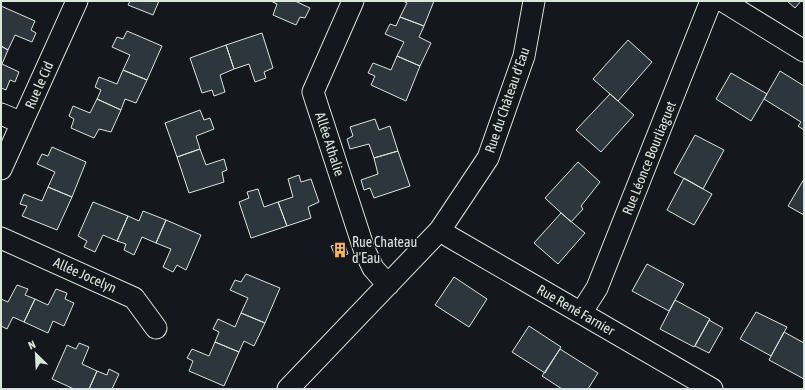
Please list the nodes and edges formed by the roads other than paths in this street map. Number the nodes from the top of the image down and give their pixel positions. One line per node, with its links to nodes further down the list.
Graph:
1 (77, 1): 8 (street, Rue le Cid)
2 (353, 1): 12 (street, Allée Athalie)
3 (534, 1): 10 (street, Rue du Château d'Eau)
4 (711, 1): 13 (street, Rue Léonce Bourliaguet)
5 (723, 1): 6 (street)
6 (804, 51)
7 (1, 114): 8 (street)
8 (22, 123): 9 (street, Rue le Cid)
9 (1, 169)
10 (440, 230): 12 (street, Rue du Château d'Eau); 13 (street, Rue René Farnier)
11 (1, 238): 14 (street, Allée Jocelyn)
12 (388, 285): 15 (street, Rue du Château d'Eau)
13 (581, 313): 16 (street, Rue René Farnier)
14 (156, 328)
15 (288, 389)
16 (712, 389)

